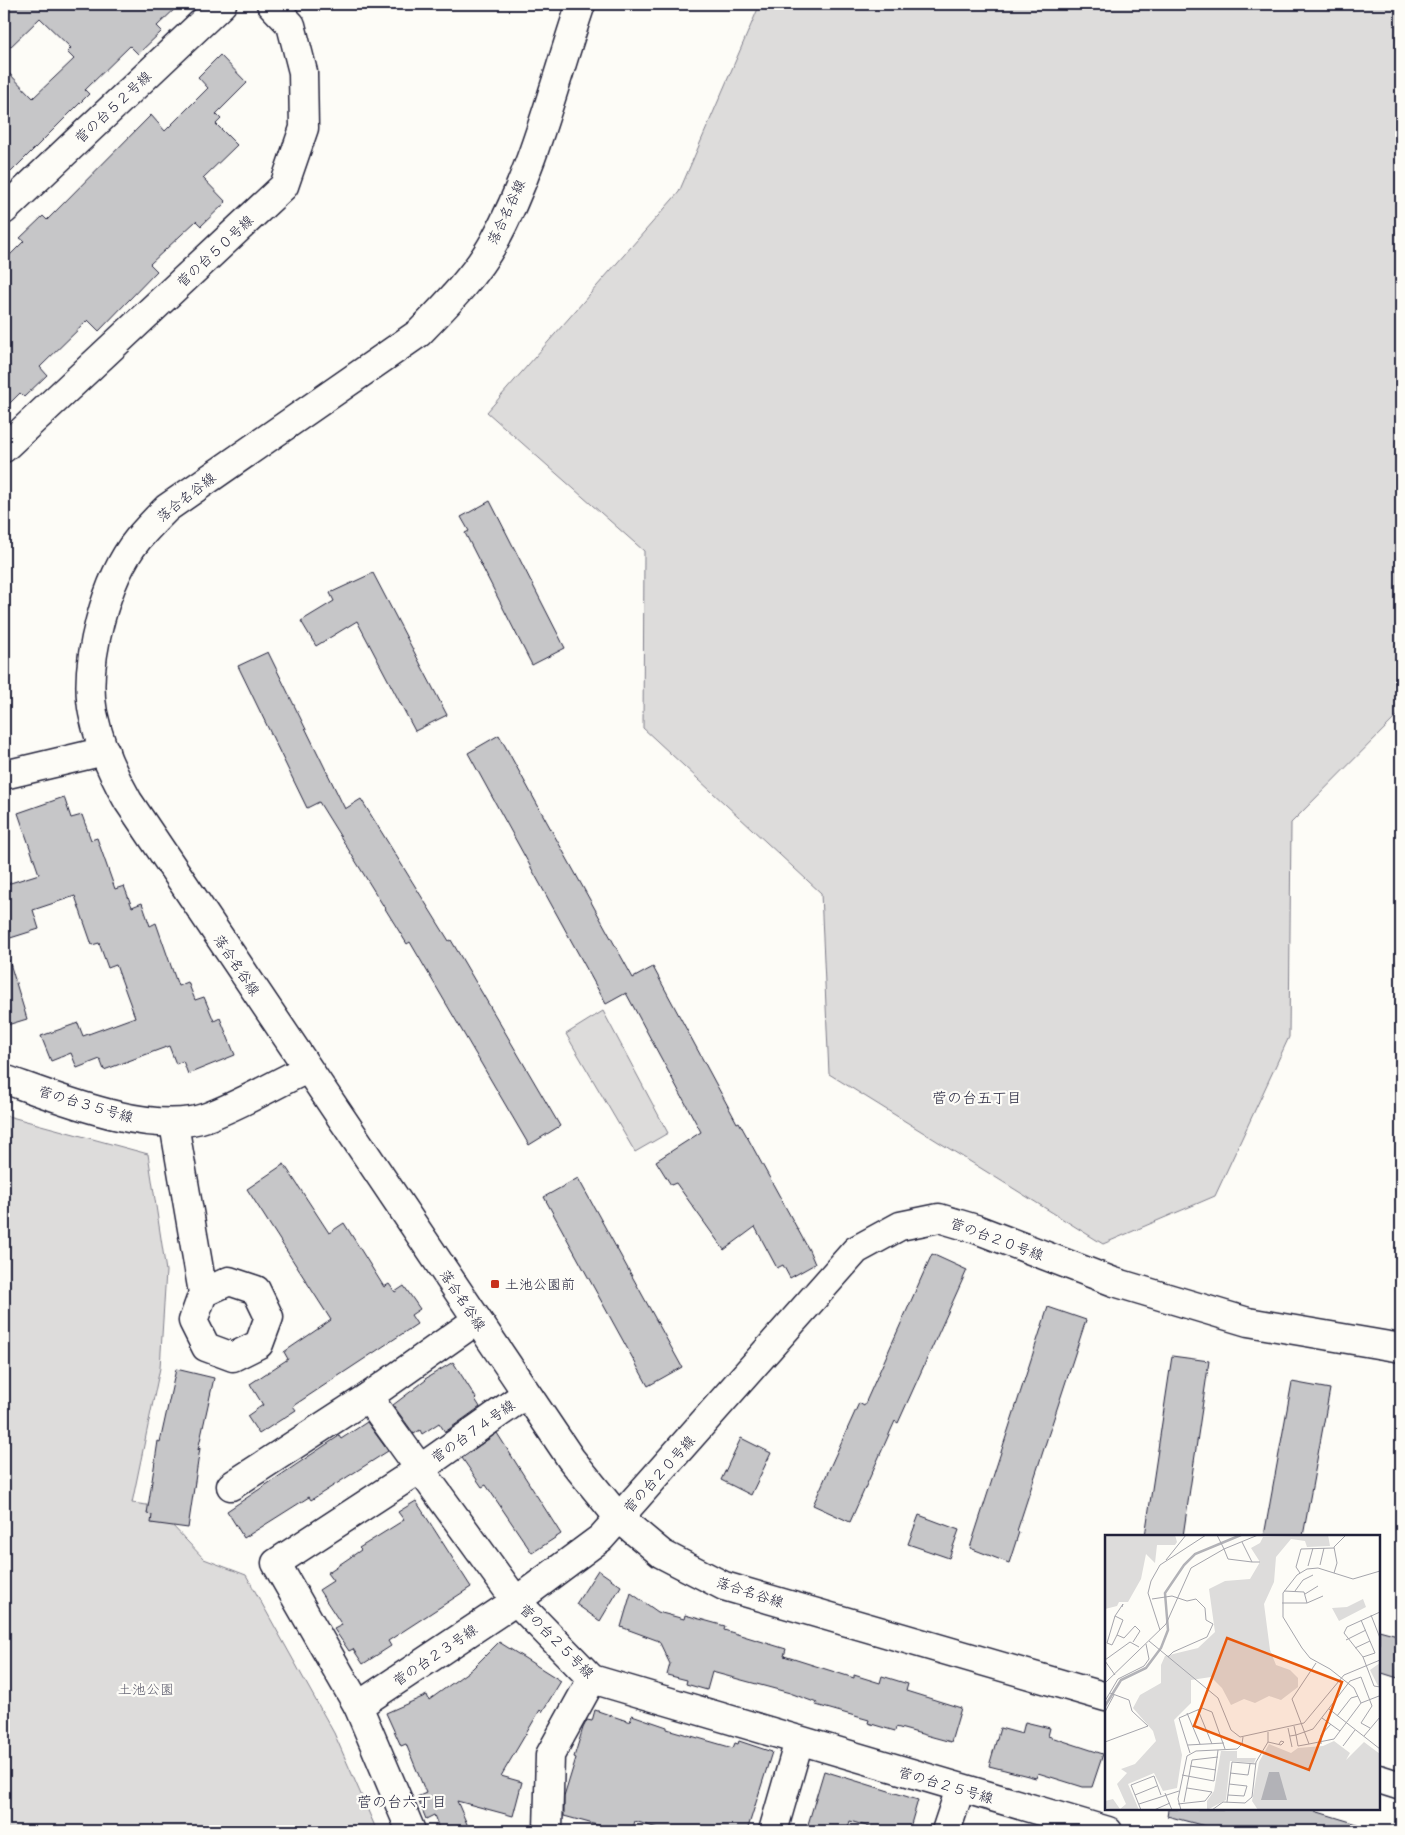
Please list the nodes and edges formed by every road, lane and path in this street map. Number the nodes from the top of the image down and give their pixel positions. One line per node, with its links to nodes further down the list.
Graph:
1 (222, 4): 4 (street, 菅の台５２号線)
2 (271, 4): 5 (street, 菅の台５０号線)
3 (581, 4): 6 (street, 落合名谷線)
4 (4, 210)
5 (4, 448)
6 (105, 751): 7 (street); 8 (street, 落合名谷線)
7 (4, 775)
8 (307, 1069): 10 (street, 菅の台３５号線); 12 (street, 落合名谷線)
9 (4, 1079): 10 (street, 菅の台３５号線)
10 (174, 1124): 11 (street)
11 (203, 1293)
12 (477, 1320): 14 (street, 落合名谷線); 15 (street)
13 (1401, 1348): 18 (street, 菅の台２０号線)
14 (526, 1394): 16 (street, 菅の台７４号線); 18 (street, 落合名谷線)
15 (368, 1396): 16 (street, 菅の台２５号線); 17 (street)
16 (420, 1468): 19 (street, 菅の台２５号線); 22 (street)
17 (231, 1486)
18 (619, 1518): 19 (street, 菅の台２３号線); 21 (street, 落合名谷線)
19 (516, 1601): 20 (street, 菅の台２５号線); 22 (street, 菅の台２３号線)
20 (592, 1679): 23 (street, 菅の台２５号線); 28 (street)
21 (1105, 1697)
22 (358, 1706): 27 (street)
23 (798, 1741): 26 (street, 菅の台２５号線); 29 (street)
24 (1380, 1779): 25 (street)
25 (1401, 1786)
26 (960, 1789): 30 (street); 31 (street, 菅の台２５号線)
27 (411, 1831)
28 (548, 1831)
29 (773, 1831)
30 (946, 1831)
31 (1108, 1831)

